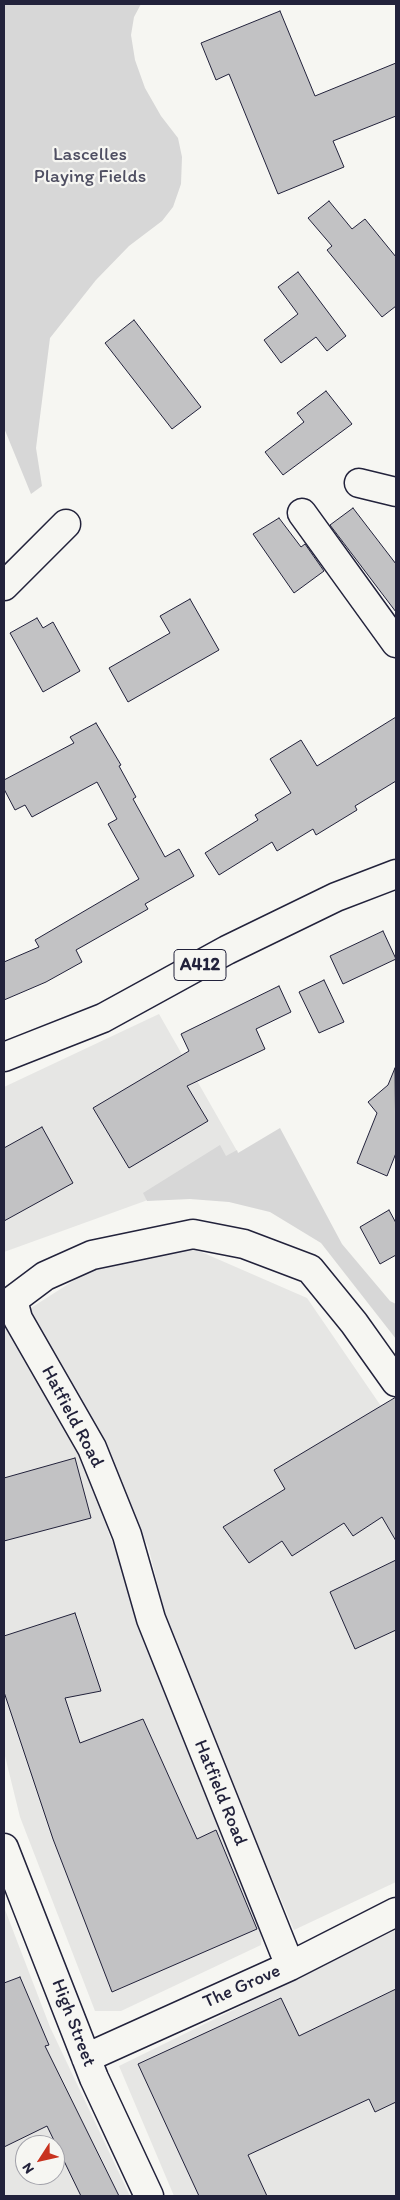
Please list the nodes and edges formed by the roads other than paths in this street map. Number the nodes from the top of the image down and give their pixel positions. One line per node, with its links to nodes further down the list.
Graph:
1 (359, 483): 2 (street)
2 (396, 492)
3 (302, 513): 6 (street)
4 (66, 524): 5 (street)
5 (4, 586)
6 (396, 643)
7 (396, 874): 8 (street, A412)
8 (4, 1057)
9 (396, 1382): 12 (street, Hatfield Road)
10 (4, 1848): 13 (street, High Street)
11 (396, 1912): 12 (street, The Grove)
12 (290, 1966): 13 (street, The Grove)
13 (86, 2058): 14 (street, High Street)
14 (149, 2196)

